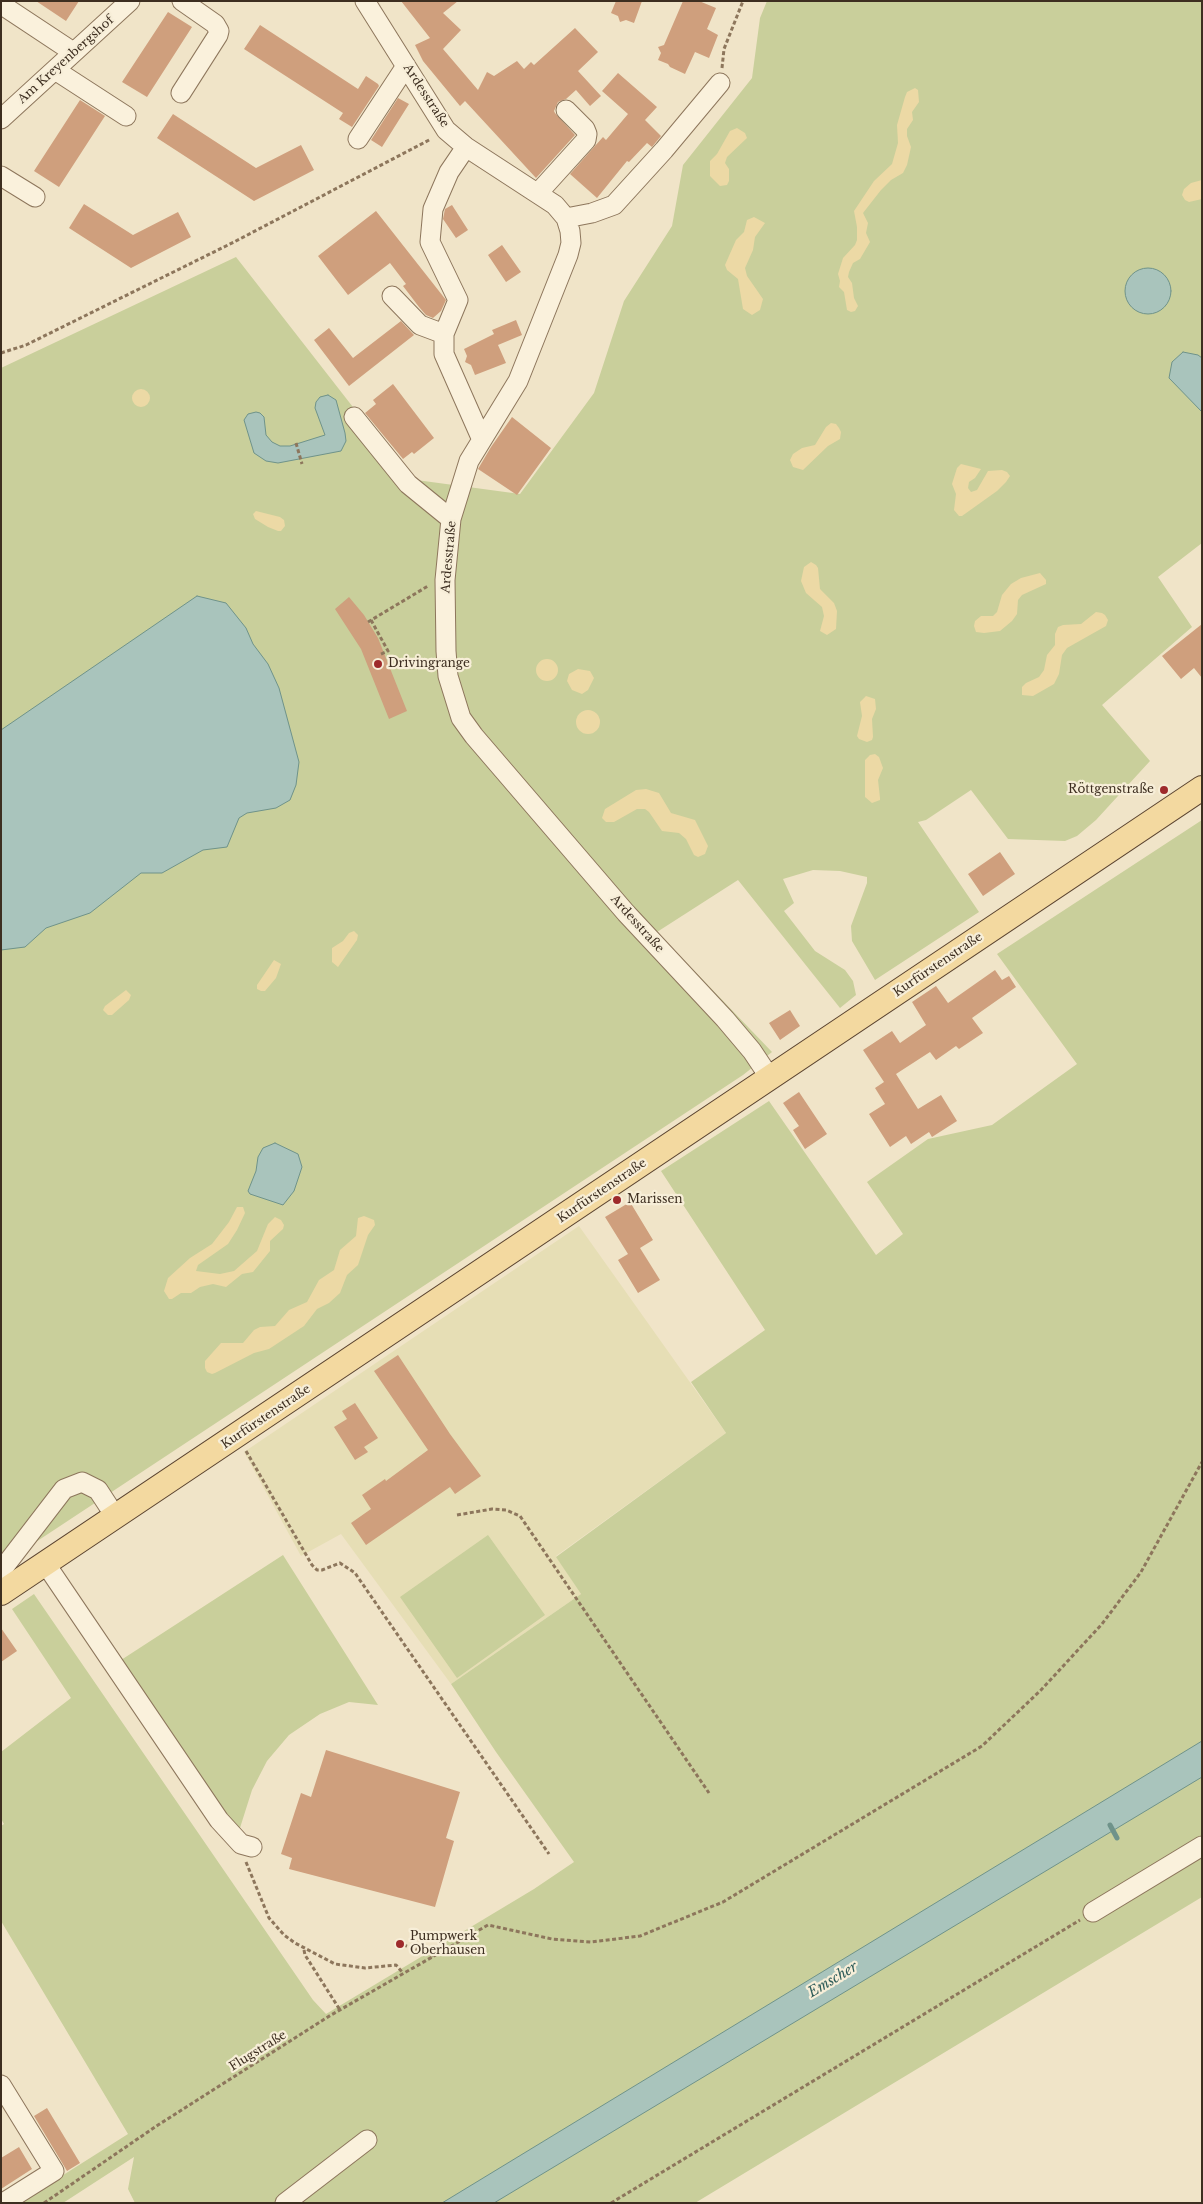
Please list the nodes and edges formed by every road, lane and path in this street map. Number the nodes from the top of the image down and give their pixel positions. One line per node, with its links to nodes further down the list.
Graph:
1 (130, 1): 6 (street, Am Kreyenbergshof)
2 (182, 1): 10 (street)
3 (365, 1): 7 (street, Ardesstraße)
4 (744, 1): 9 (path)
5 (5, 7): 6 (street)
6 (73, 52): 8 (street, Am Kreyenbergshof)
7 (406, 66): 14 (street, Ardesstraße); 15 (street)
8 (55, 70): 12 (street); 13 (street, Am Kreyenbergshof)
9 (720, 83): 20 (street)
10 (181, 93)
11 (566, 110): 18 (street)
12 (126, 116)
13 (1, 119)
14 (446, 130): 16 (street, Ardesstraße); 23 (path)
15 (358, 139)
16 (466, 147): 18 (street, Ardesstraße); 22 (street)
17 (1, 176): 19 (street)
18 (538, 194): 20 (street, Ardesstraße)
19 (35, 197)
20 (566, 218): 25 (street, Ardesstraße)
21 (392, 296): 22 (street)
22 (444, 334): 25 (street)
23 (1, 352)
24 (354, 417): 28 (street)
25 (482, 440): 28 (street, Ardesstraße)
26 (296, 442): 27 (path)
27 (302, 464)
28 (451, 519): 29 (street, Ardesstraße)
29 (445, 580): 30 (path); 32 (street, Ardesstraße)
30 (379, 655)
31 (1202, 788): 32 (main road, Kurfürstenstraße)
32 (770, 1078): 33 (main road, Kurfürstenstraße)
33 (237, 1435): 36 (main road, Kurfürstenstraße); 43 (path)
34 (1202, 1462): 47 (path, Flugstraße)
35 (457, 1515): 40 (path)
36 (115, 1516): 37 (main road, Kurfürstenstraße); 38 (street)
37 (45, 1564): 39 (main road, Kurfürstenstraße); 41 (street)
38 (1, 1570)
39 (1, 1593)
40 (709, 1793)
41 (246, 1846): 46 (path)
42 (1202, 1846): 44 (street)
43 (549, 1854)
44 (1093, 1912): 56 (path)
45 (397, 1942): 47 (path)
46 (304, 1949): 48 (path); 49 (path)
47 (433, 1958): 48 (path, Flugstraße)
48 (403, 1973): 49 (path, Flugstraße)
49 (340, 2010): 54 (path, Flugstraße)
50 (1, 2085): 51 (street)
51 (6, 2105): 53 (street)
52 (367, 2140): 55 (street)
53 (3, 2203)
54 (44, 2203)
55 (285, 2203)
56 (611, 2203)

